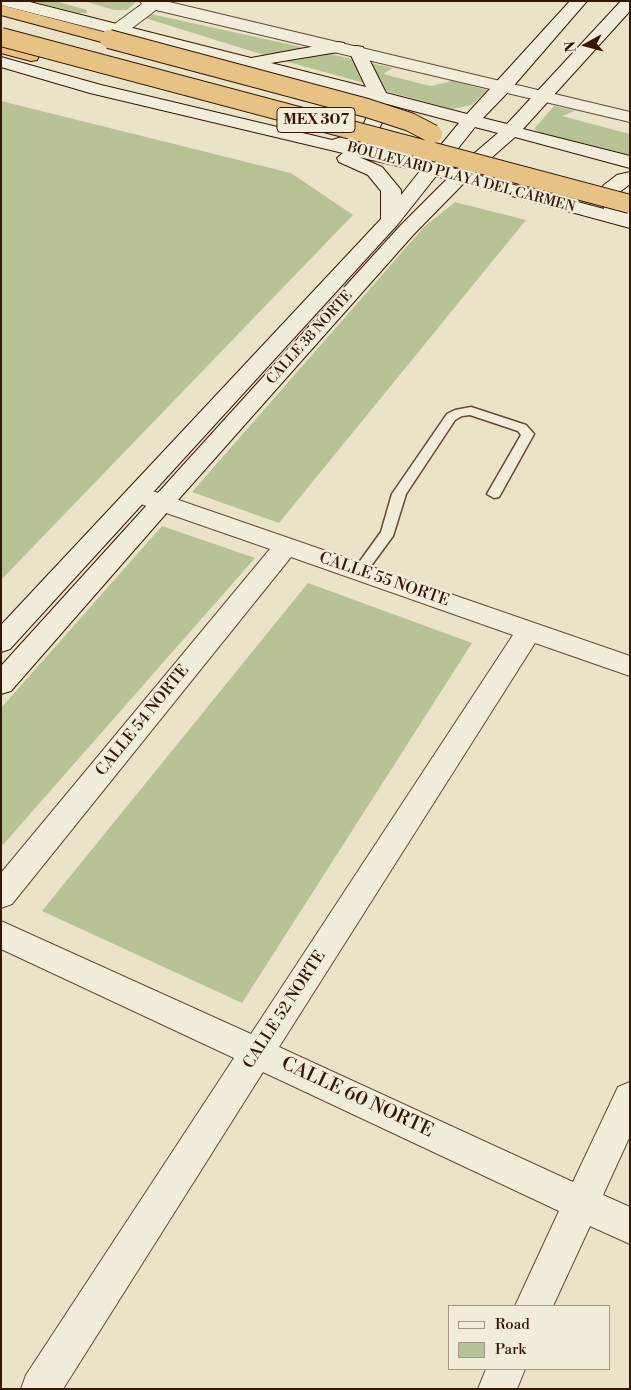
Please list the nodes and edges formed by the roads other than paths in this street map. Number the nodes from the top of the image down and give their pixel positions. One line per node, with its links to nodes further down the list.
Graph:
1 (6, 1): 9 (main road)
2 (70, 1): 7 (main road)
3 (579, 1): 17 (main road, CALLE 38 NORTE)
4 (630, 1): 20 (main road, CALLE 38 NORTE)
5 (152, 2): 7 (main road); 11 (main road)
6 (1, 10): 9 (highway)
7 (131, 20): 9 (main road); 15 (main road)
8 (1, 23): 25 (highway, MEX 307, bridge)
9 (113, 35): 15 (main road); 25 (highway, bridge)
10 (1, 37): 25 (highway, MEX 307, bridge)
11 (338, 47): 13 (main road); 15 (main road)
12 (1, 48): 25 (highway, bridge)
13 (357, 51): 17 (main road); 19 (main road)
14 (1, 62): 18 (main road, BOULEVARD PLAYA DEL CARMEN)
15 (248, 62): 19 (main road)
16 (1, 75): 18 (main road)
17 (504, 86): 20 (main road); 22 (main road, CALLE 38 NORTE)
18 (96, 89): 24 (main road, BOULEVARD PLAYA DEL CARMEN)
19 (379, 96): 22 (main road); 24 (main road)
20 (545, 96): 21 (main road); 23 (main road, CALLE 38 NORTE)
21 (630, 117)
22 (470, 121): 23 (main road); 25 (main road, CALLE 38 NORTE)
23 (510, 132): 27 (main road); 28 (main road, CALLE 38 NORTE)
24 (306, 140): 25 (main road, BOULEVARD PLAYA DEL CARMEN); 33 (main road)
25 (430, 150): 26 (highway, MEX 307); 28 (main road, BOULEVARD PLAYA DEL CARMEN); 32 (highway, MEX 307, bridge); 33 (main road, CALLE 38 NORTE)
26 (508, 153)
27 (630, 162)
28 (460, 176): 34 (main road, BOULEVARD PLAYA DEL CARMEN); 37 (main road, CALLE 38 NORTE)
29 (602, 177): 31 (highway)
30 (630, 178): 34 (main road)
31 (630, 185)
32 (630, 204)
33 (392, 220): 35 (main road, CALLE 38 NORTE)
34 (630, 220)
35 (138, 494): 37 (main road, CALLE 55 NORTE); 41 (main road, CALLE 38 NORTE)
36 (494, 494): 39 (lane)
37 (161, 502): 38 (main road, CALLE 55 NORTE); 43 (main road, CALLE 38 NORTE)
38 (286, 546): 39 (main road, CALLE 55 NORTE); 44 (main road, CALLE 54 NORTE)
39 (360, 571): 40 (main road, CALLE 55 NORTE)
40 (529, 631): 42 (main road, CALLE 55 NORTE); 46 (main road, CALLE 52 NORTE)
41 (1, 642)
42 (630, 666)
43 (1, 684)
44 (1, 895)
45 (1, 934): 46 (main road, CALLE 60 NORTE)
46 (258, 1052): 48 (main road, CALLE 60 NORTE); 52 (main road, CALLE 52 NORTE)
47 (630, 1098): 48 (main road)
48 (580, 1203): 49 (main road, CALLE 60 NORTE); 50 (main road)
49 (630, 1226)
50 (534, 1305)
51 (506, 1370): 53 (main road)
52 (40, 1389)
53 (497, 1389)

